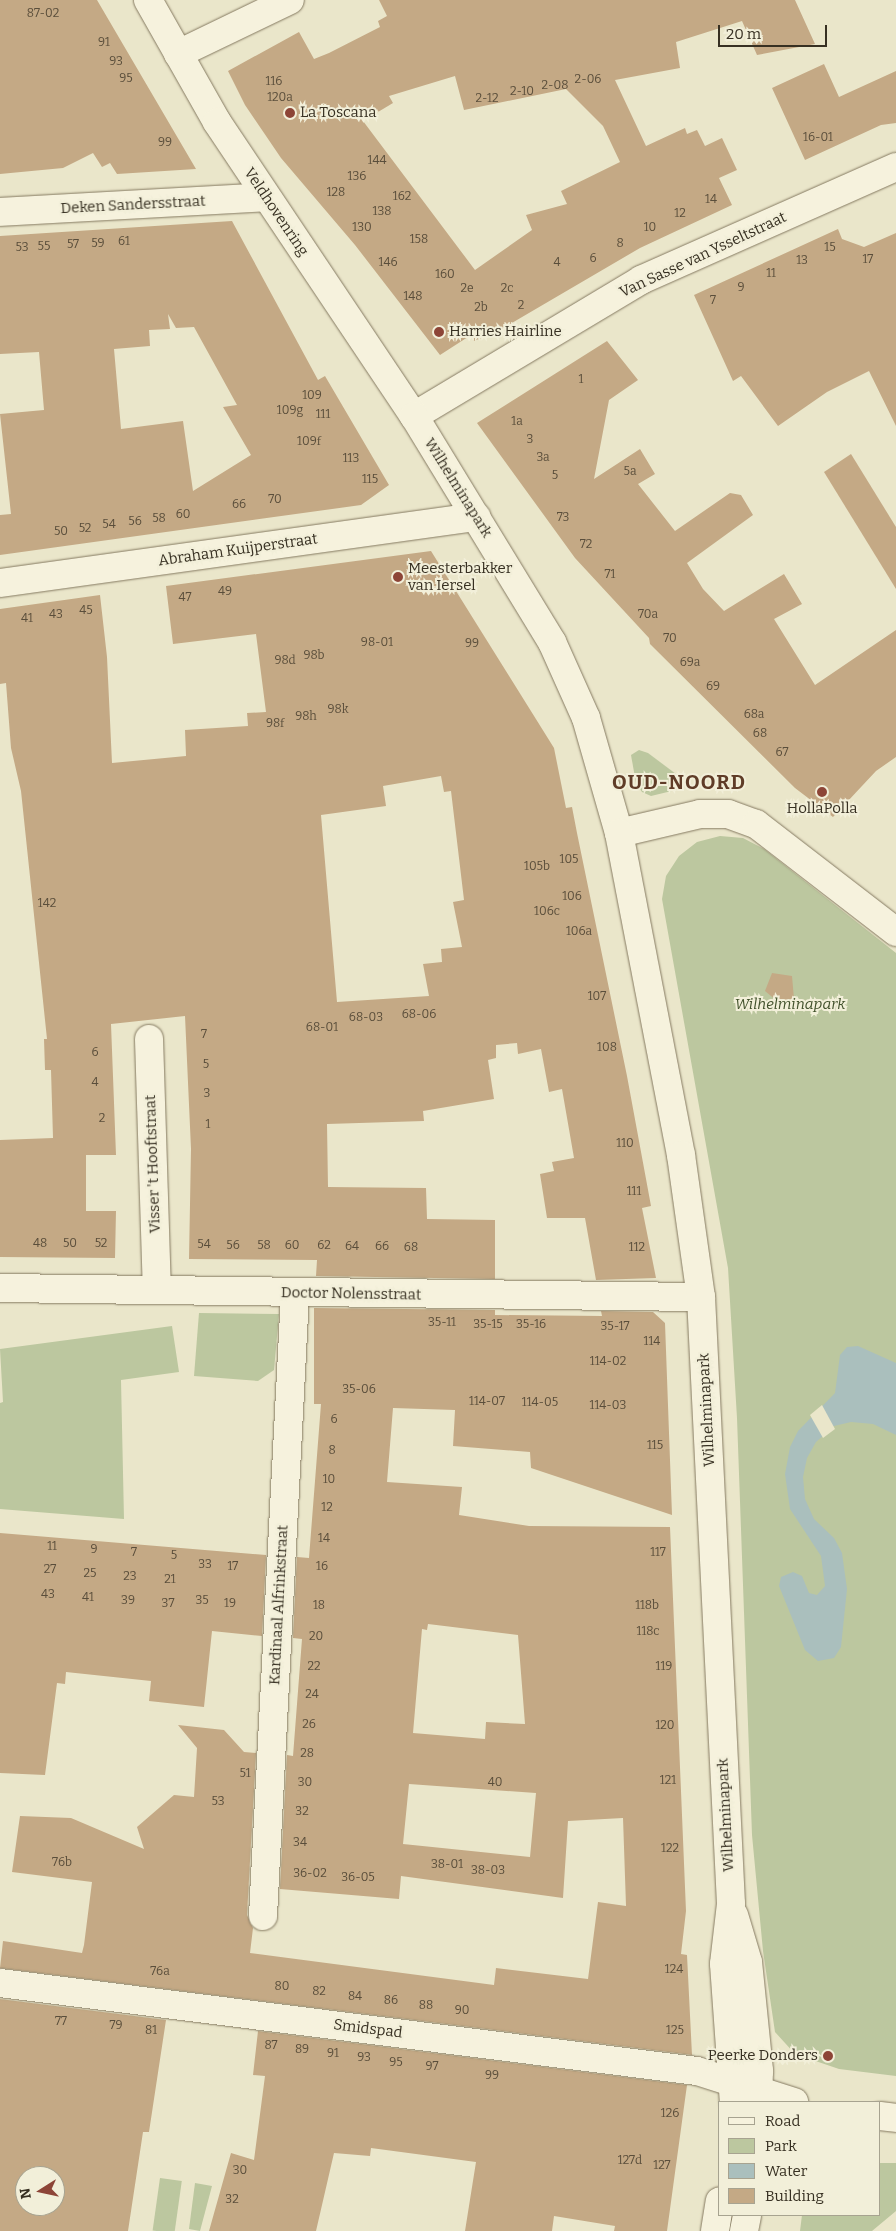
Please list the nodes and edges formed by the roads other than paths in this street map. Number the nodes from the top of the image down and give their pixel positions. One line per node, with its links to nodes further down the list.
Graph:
1 (148, 0): 3 (street, Veldhovenring)
2 (290, 0): 3 (street)
3 (178, 54): 5 (street, Veldhovenring)
4 (896, 167): 7 (street, Van Sasse van Ysseltstraat)
5 (265, 197): 6 (street, Deken Sandersstraat); 7 (street, Veldhovenring)
6 (0, 212)
7 (414, 416): 8 (street, Wilhelminapark)
8 (476, 517): 9 (street, Abraham Kuijperstraat); 10 (street, Wilhelminapark)
9 (0, 583)
10 (619, 833): 11 (street); 16 (street, Wilhelminapark)
11 (896, 932)
12 (149, 1039): 14 (street, Visser 't Hooftstraat)
13 (0, 1288): 14 (street, Doctor Nolensstraat)
14 (156, 1289): 15 (street, Doctor Nolensstraat)
15 (295, 1294): 16 (street, Doctor Nolensstraat); 18 (street, Kardinaal Alfrinkstraat)
16 (701, 1297): 17 (street, Wilhelminapark)
17 (731, 1904): 20 (street, Wilhelminapark); 21 (street, Wilhelminapark)
18 (263, 1916)
19 (0, 1983): 20 (street, Smidspad)
20 (734, 2092): 21 (street)
21 (759, 2097): 22 (street)
22 (787, 2101)
23 (881, 2116): 24 (street)
24 (896, 2118)
25 (718, 2213): 27 (street)
26 (747, 2216): 28 (street)
27 (715, 2231)
28 (744, 2231)

